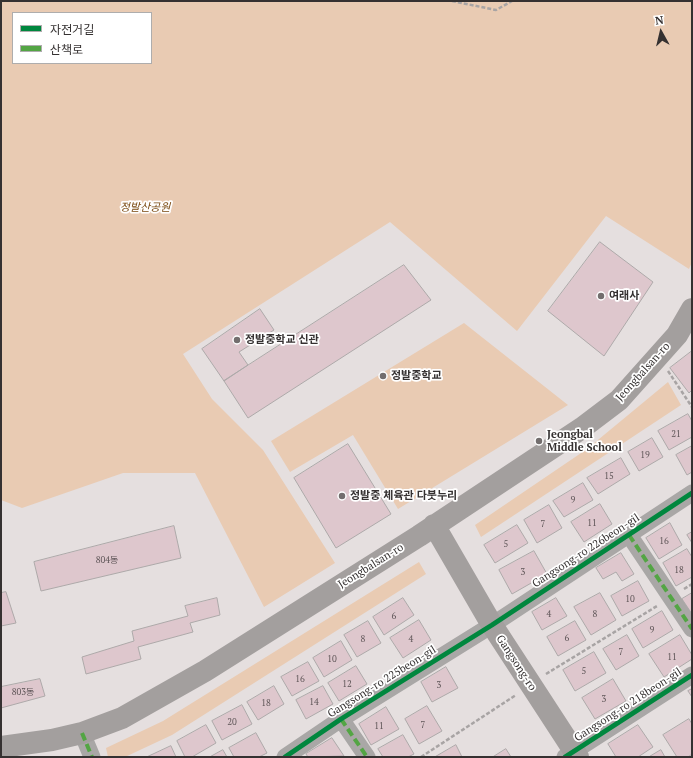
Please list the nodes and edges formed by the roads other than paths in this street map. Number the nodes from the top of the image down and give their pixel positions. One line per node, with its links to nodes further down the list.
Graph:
1 (692, 309): 3 (main road, Jeongbalsan-ro)
2 (692, 493): 4 (street, Gangsong-ro 226beon-gil)
3 (434, 525): 5 (main road, Gangsong-ro); 9 (main road, Jeongbalsan-ro)
4 (629, 535): 5 (street, Gangsong-ro 226beon-gil); 6 (street)
5 (492, 625): 8 (street, Gangsong-ro 225beon-gil); 11 (main road, Gangsong-ro)
6 (692, 629)
7 (692, 675): 11 (street, Gangsong-ro 218beon-gil)
8 (341, 719): 13 (street, Gangsong-ro 225beon-gil); 14 (street)
9 (82, 733): 10 (main road, Jeongbalsan-ro); 12 (street)
10 (1, 747)
11 (572, 755)
12 (92, 757)
13 (284, 757)
14 (367, 757)

